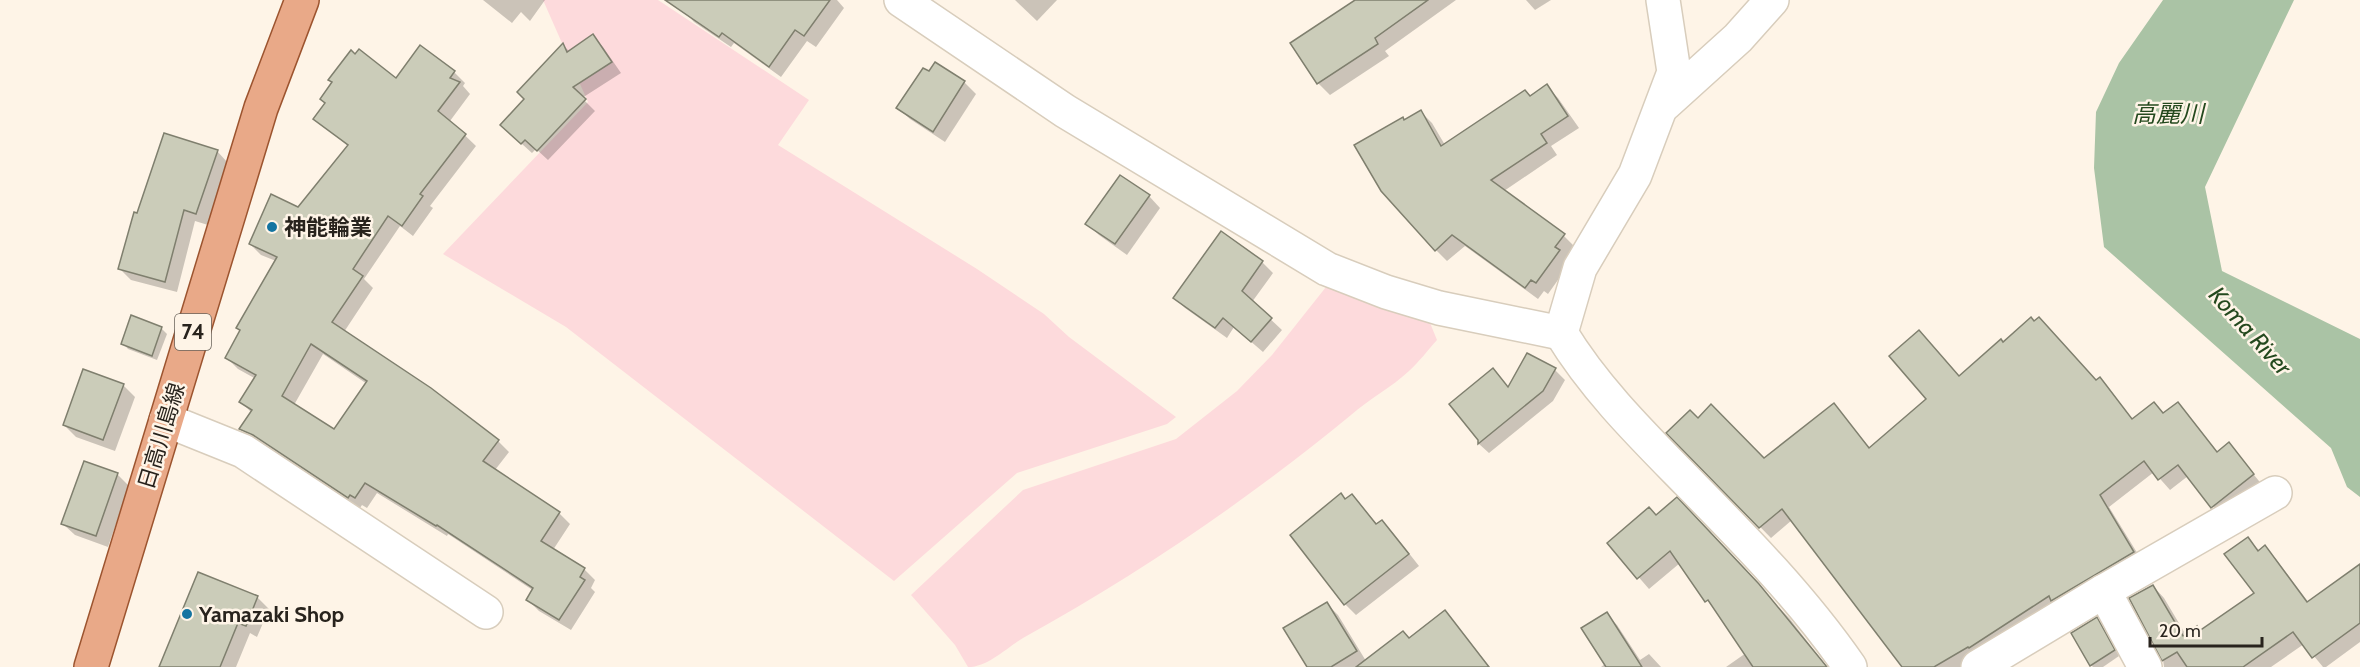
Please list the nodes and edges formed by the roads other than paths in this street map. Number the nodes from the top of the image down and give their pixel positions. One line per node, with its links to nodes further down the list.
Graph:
1 (302, 0): 7 (main road, 日高川島線 / 74)
2 (901, 0): 6 (street)
3 (1663, 0): 5 (street)
4 (1772, 0): 5 (street)
5 (1661, 107): 6 (street)
6 (1562, 333): 12 (street)
7 (166, 420): 10 (street); 11 (main road, 日高川島線 / 74)
8 (2275, 493): 9 (street)
9 (2104, 591): 13 (street); 14 (street)
10 (486, 612)
11 (91, 667)
12 (1850, 667)
13 (1978, 667)
14 (2145, 667)

